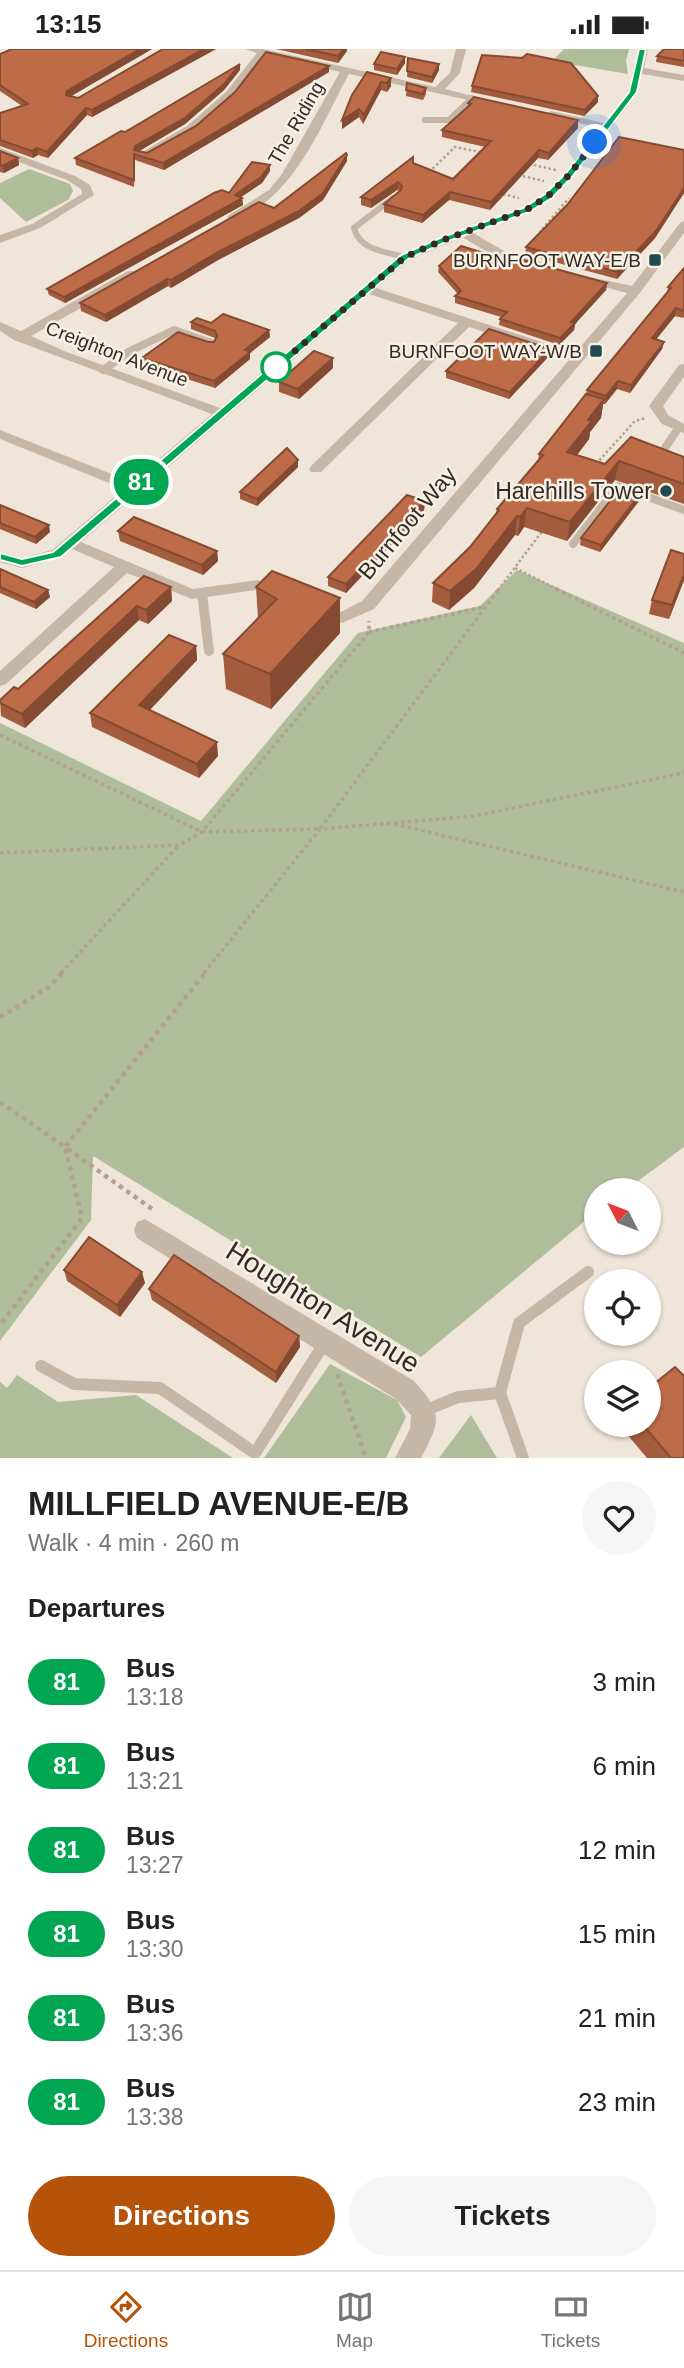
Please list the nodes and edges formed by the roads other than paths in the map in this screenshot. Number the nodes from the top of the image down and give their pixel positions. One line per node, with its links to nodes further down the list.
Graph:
1 (250, 49): 4 (street)
2 (461, 49): 8 (street)
3 (643, 49): 6 (street)
4 (263, 52): 5 (street); 15 (street)
5 (346, 70): 8 (street); 17 (street, The Riding)
6 (639, 70): 7 (street); 13 (street)
7 (684, 78)
8 (438, 90): 9 (street)
9 (472, 97): 10 (street); 12 (lane)
10 (513, 106)
11 (540, 112): 13 (street)
12 (425, 120)
13 (607, 127): 19 (street)
14 (0, 151): 20 (street)
15 (142, 155)
16 (396, 195): 21 (lane)
17 (225, 222)
18 (684, 225): 26 (street, Burnfoot Way)
19 (464, 233): 21 (street); 22 (street)
20 (0, 239)
21 (405, 257): 25 (street)
22 (547, 267)
23 (141, 269): 29 (street)
24 (572, 274): 26 (street)
25 (366, 289): 27 (street); 34 (street)
26 (635, 291): 31 (street, Burnfoot Way)
27 (467, 322): 31 (street); 38 (street)
28 (0, 326): 29 (street, Creighton Avenue)
29 (19, 337): 33 (street, Creighton Avenue)
30 (211, 343): 33 (lane)
31 (577, 358): 45 (street, Burnfoot Way)
32 (684, 368): 35 (street)
33 (103, 370): 34 (street, Creighton Avenue)
34 (221, 413): 39 (street)
35 (682, 428): 37 (lane)
36 (0, 434): 39 (street)
37 (665, 448)
38 (316, 470)
39 (134, 488): 41 (street)
40 (684, 510): 42 (lane)
41 (70, 543): 43 (street); 44 (street, Burnfoot Way)
42 (573, 544)
43 (0, 557)
44 (125, 566): 45 (street, Burnfoot Way); 47 (street)
45 (202, 593): 46 (lane)
46 (209, 651)
47 (0, 680)
48 (150, 1221): 50 (street, Houghton Avenue)
49 (584, 1275): 52 (lane)
50 (325, 1341): 51 (lane); 53 (street, Houghton Avenue)
51 (41, 1366)
52 (500, 1393): 53 (lane); 55 (lane)
53 (424, 1411): 54 (street, Houghton Avenue)
54 (408, 1458)
55 (523, 1458)

